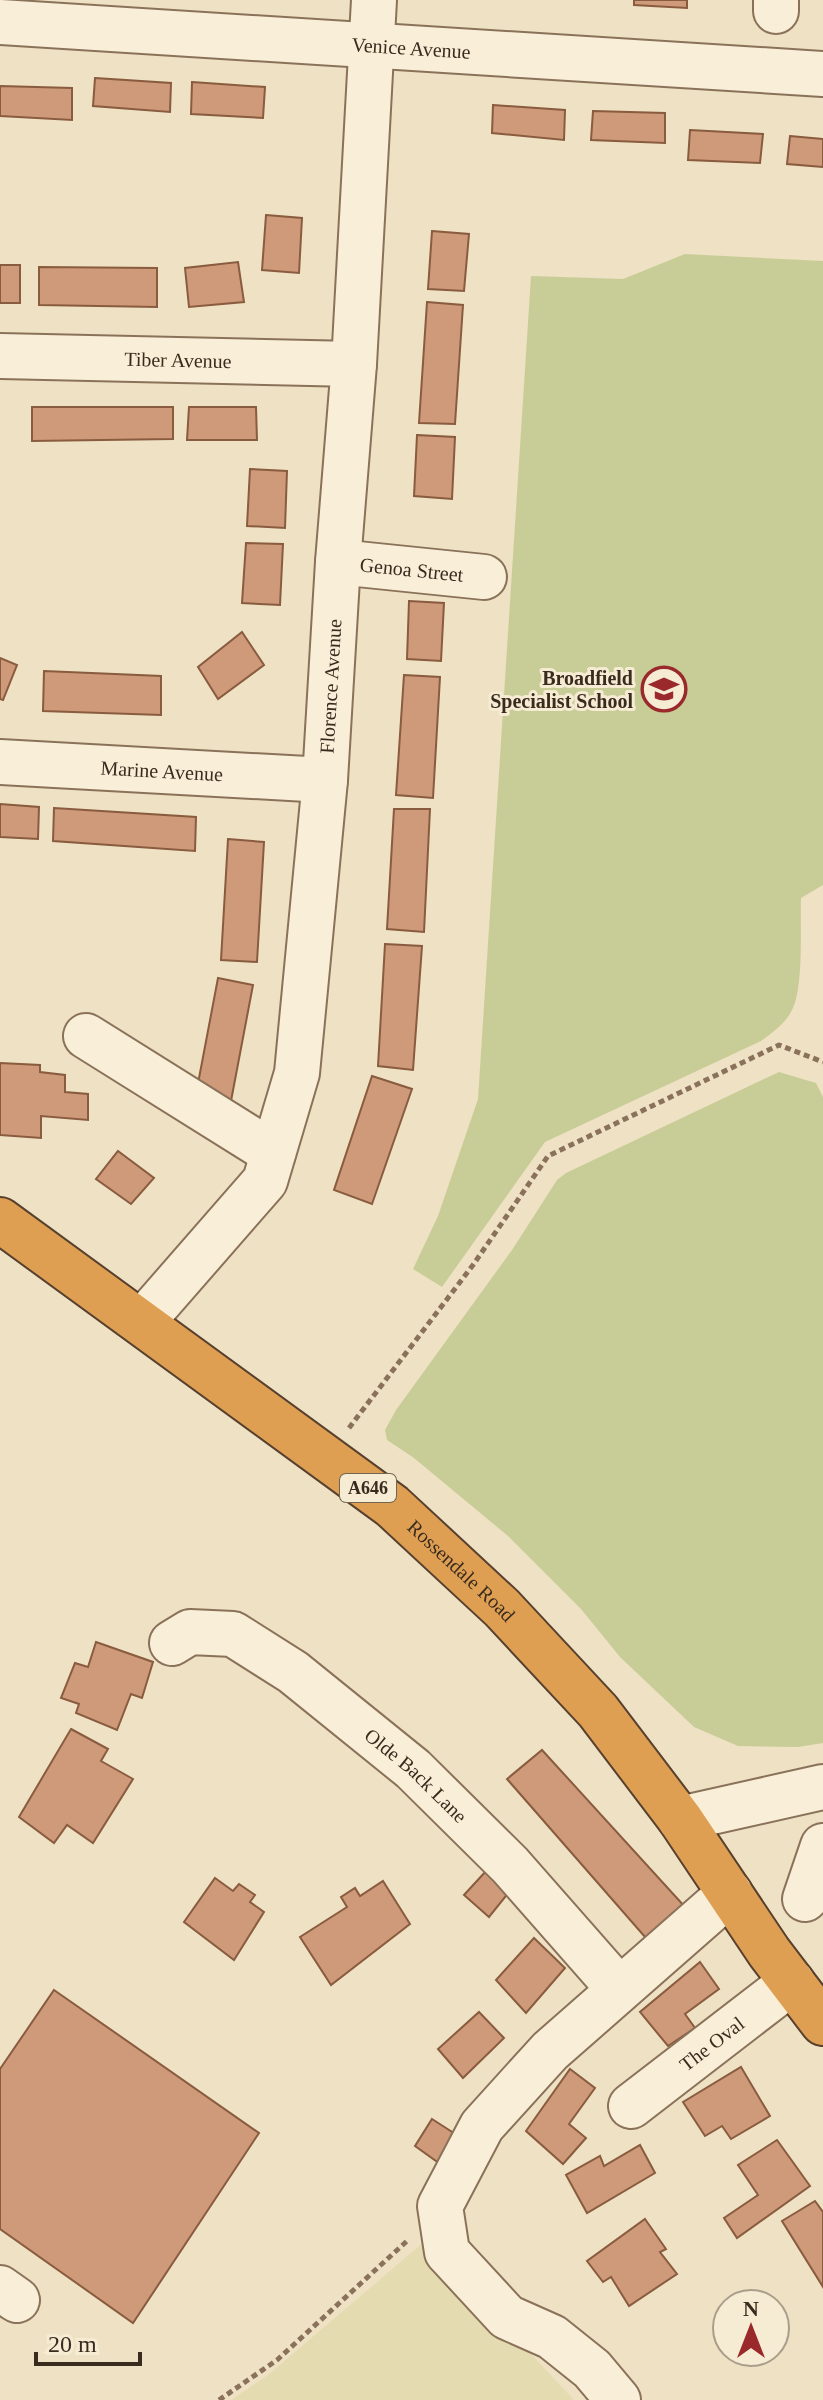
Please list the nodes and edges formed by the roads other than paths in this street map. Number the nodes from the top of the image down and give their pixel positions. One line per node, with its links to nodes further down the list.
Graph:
1 (374, 0): 3 (street, Florence Avenue)
2 (0, 22): 3 (street, Venice Avenue)
3 (371, 46): 4 (street, Venice Avenue); 6 (street, Florence Avenue)
4 (823, 74)
5 (0, 356): 6 (street, Tiber Avenue)
6 (354, 364): 7 (street, Florence Avenue)
7 (338, 562): 8 (street, Genoa Street); 10 (street, Florence Avenue)
8 (484, 577)
9 (0, 762): 10 (street, Marine Avenue)
10 (325, 780): 12 (street, Florence Avenue)
11 (86, 1036): 12 (street)
12 (273, 1153): 14 (street, Florence Avenue)
13 (0, 1220): 14 (highway, Rossendale Road / A646)
14 (142, 1322): 17 (highway, Rossendale Road / A646)
15 (172, 1643): 22 (street, Olde Back Lane)
16 (823, 1787): 17 (street)
17 (680, 1819): 19 (highway, Rossendale Road / A646)
18 (823, 1846): 20 (street)
19 (730, 1893): 21 (highway, Rossendale Road / A646); 22 (street)
20 (805, 1899)
21 (792, 1982): 23 (highway, Rossendale Road / A646); 24 (street, The Oval)
22 (619, 1989): 25 (street)
23 (823, 2023)
24 (631, 2106)
25 (618, 2400)

